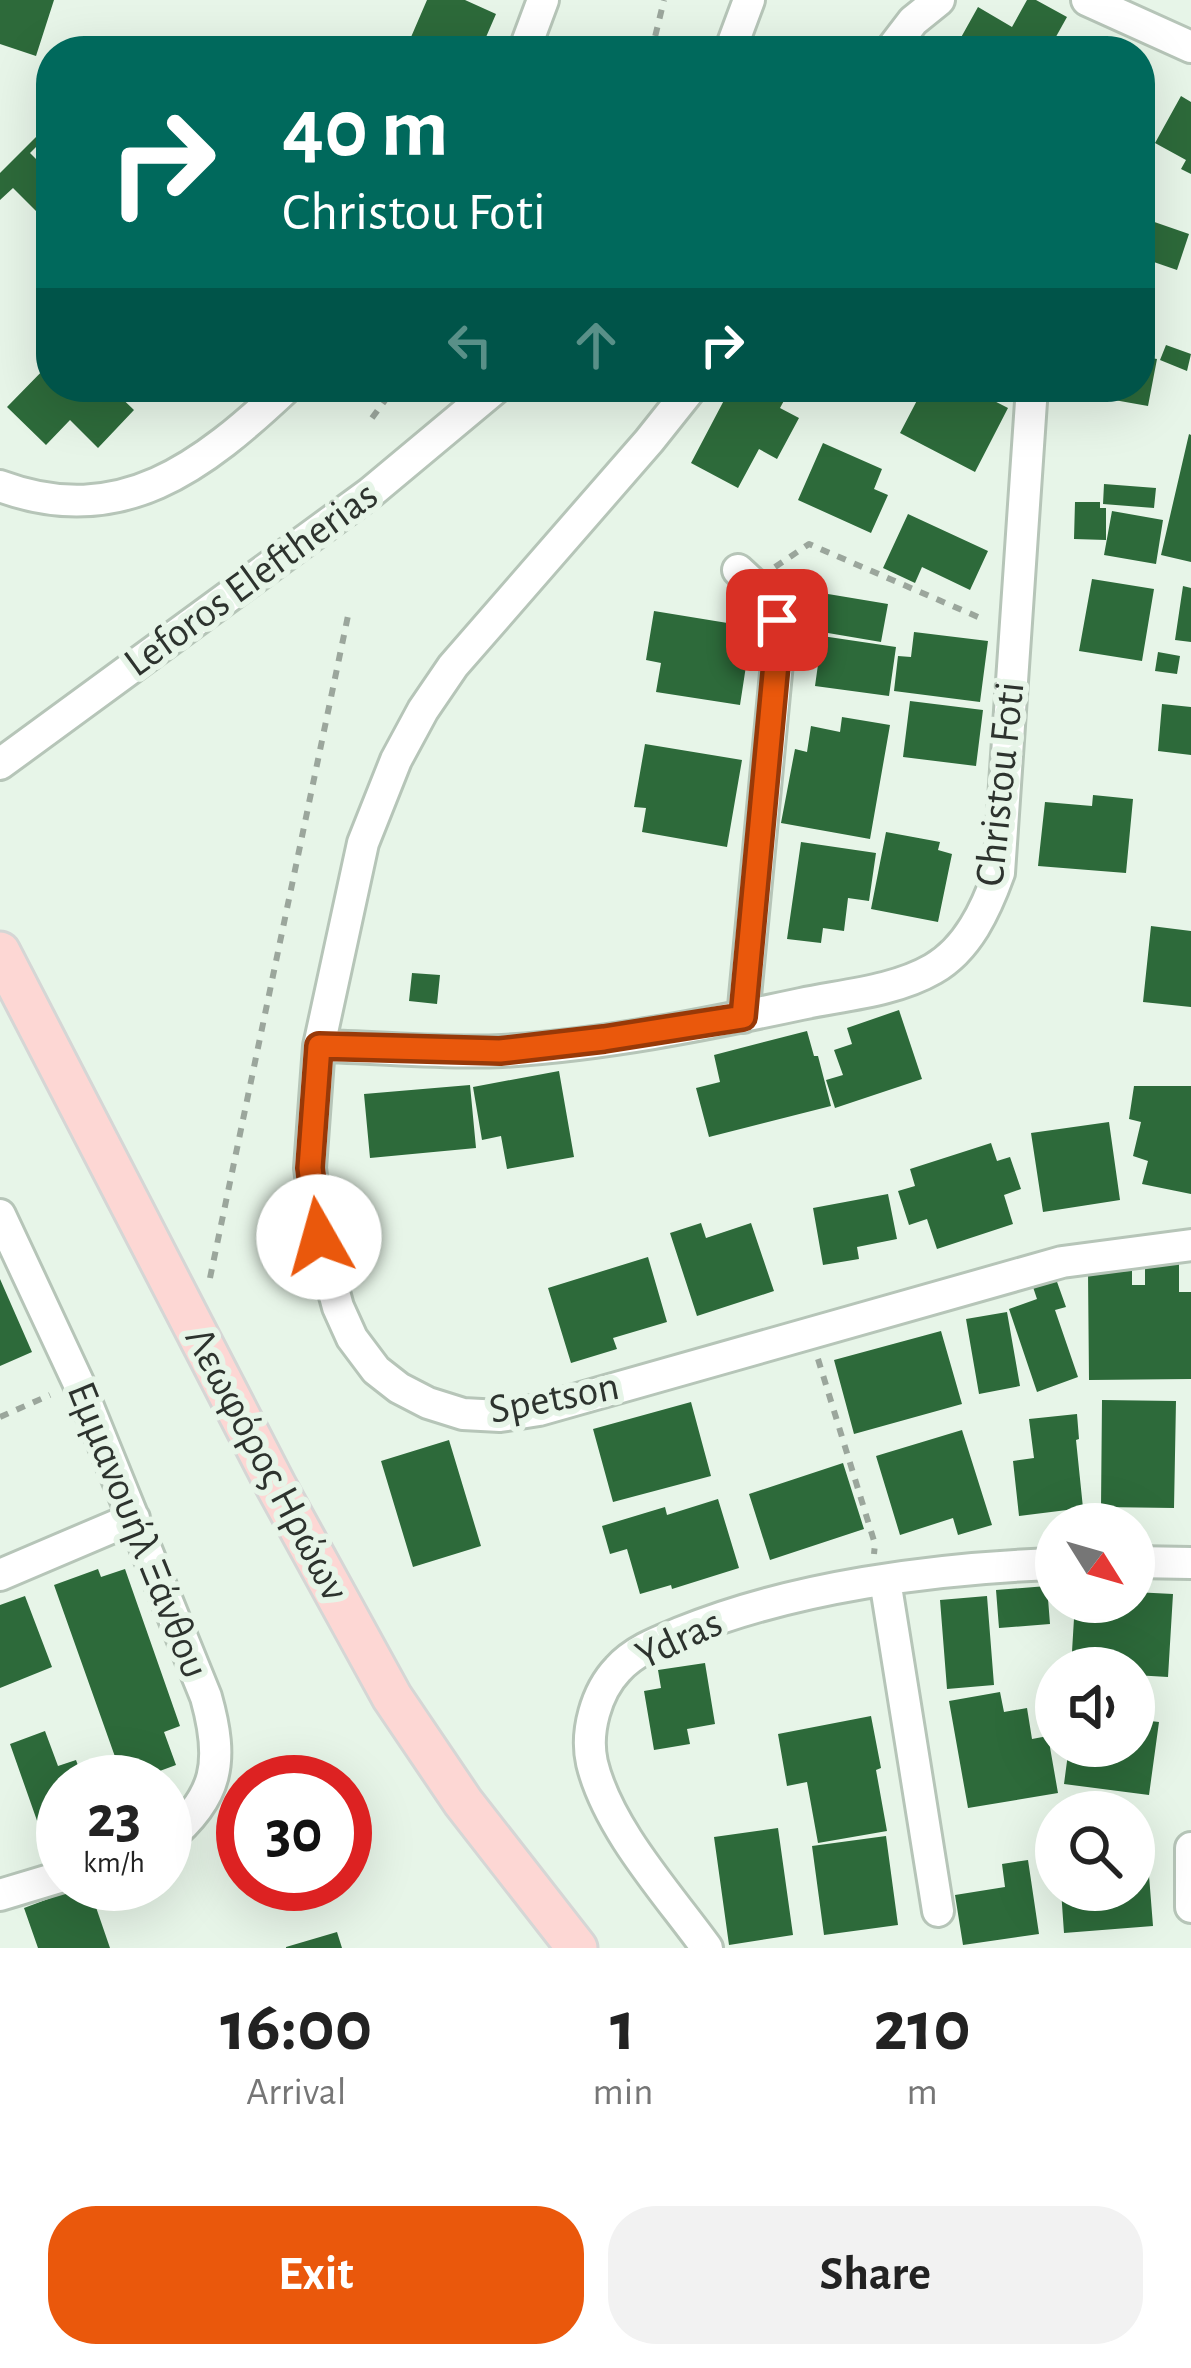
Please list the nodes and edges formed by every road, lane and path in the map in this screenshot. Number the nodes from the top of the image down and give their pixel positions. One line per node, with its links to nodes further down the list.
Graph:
1 (543, 0): 6 (street)
2 (664, 0): 7 (path)
3 (749, 0): 8 (street)
4 (938, 0): 9 (street)
5 (1087, 0): 10 (street)
6 (530, 36)
7 (655, 36)
8 (736, 36)
9 (902, 36)
10 (1191, 47)
11 (264, 402): 17 (street)
12 (384, 402): 16 (path)
13 (478, 402): 21 (street, Leforos Eleftherias)
14 (680, 402): 24 (street, Spetson)
15 (1031, 402): 20 (street, Christou Foti)
16 (372, 418)
17 (0, 486)
18 (745, 577): 20 (path); 23 (street)
19 (349, 611): 27 (path)
20 (1016, 634): 23 (street, Christou Foti)
21 (0, 764)
22 (0, 952): 42 (main road, Λεωφόρος Ηρώων)
23 (743, 1017): 24 (street, Christou Foti)
24 (319, 1046): 28 (street, Spetson)
25 (4, 1231): 29 (street, Εμμανουήλ Ξάνθου)
26 (1191, 1245): 28 (street, Spetson)
27 (210, 1278)
28 (810, 1333): 34 (path)
29 (134, 1518): 33 (street); 35 (street, Εμμανουήλ Ξάνθου)
30 (1155, 1562): 31 (street)
31 (1191, 1563)
32 (1035, 1565): 34 (street, Ydras)
33 (0, 1575)
34 (879, 1582): 41 (street); 43 (street, Ydras)
35 (192, 1814)
36 (1191, 1849): 37 (street)
37 (1191, 1860): 40 (street)
38 (36, 1884): 39 (street)
39 (0, 1895)
40 (1191, 1906)
41 (938, 1911)
42 (577, 1948)
43 (707, 1948)

